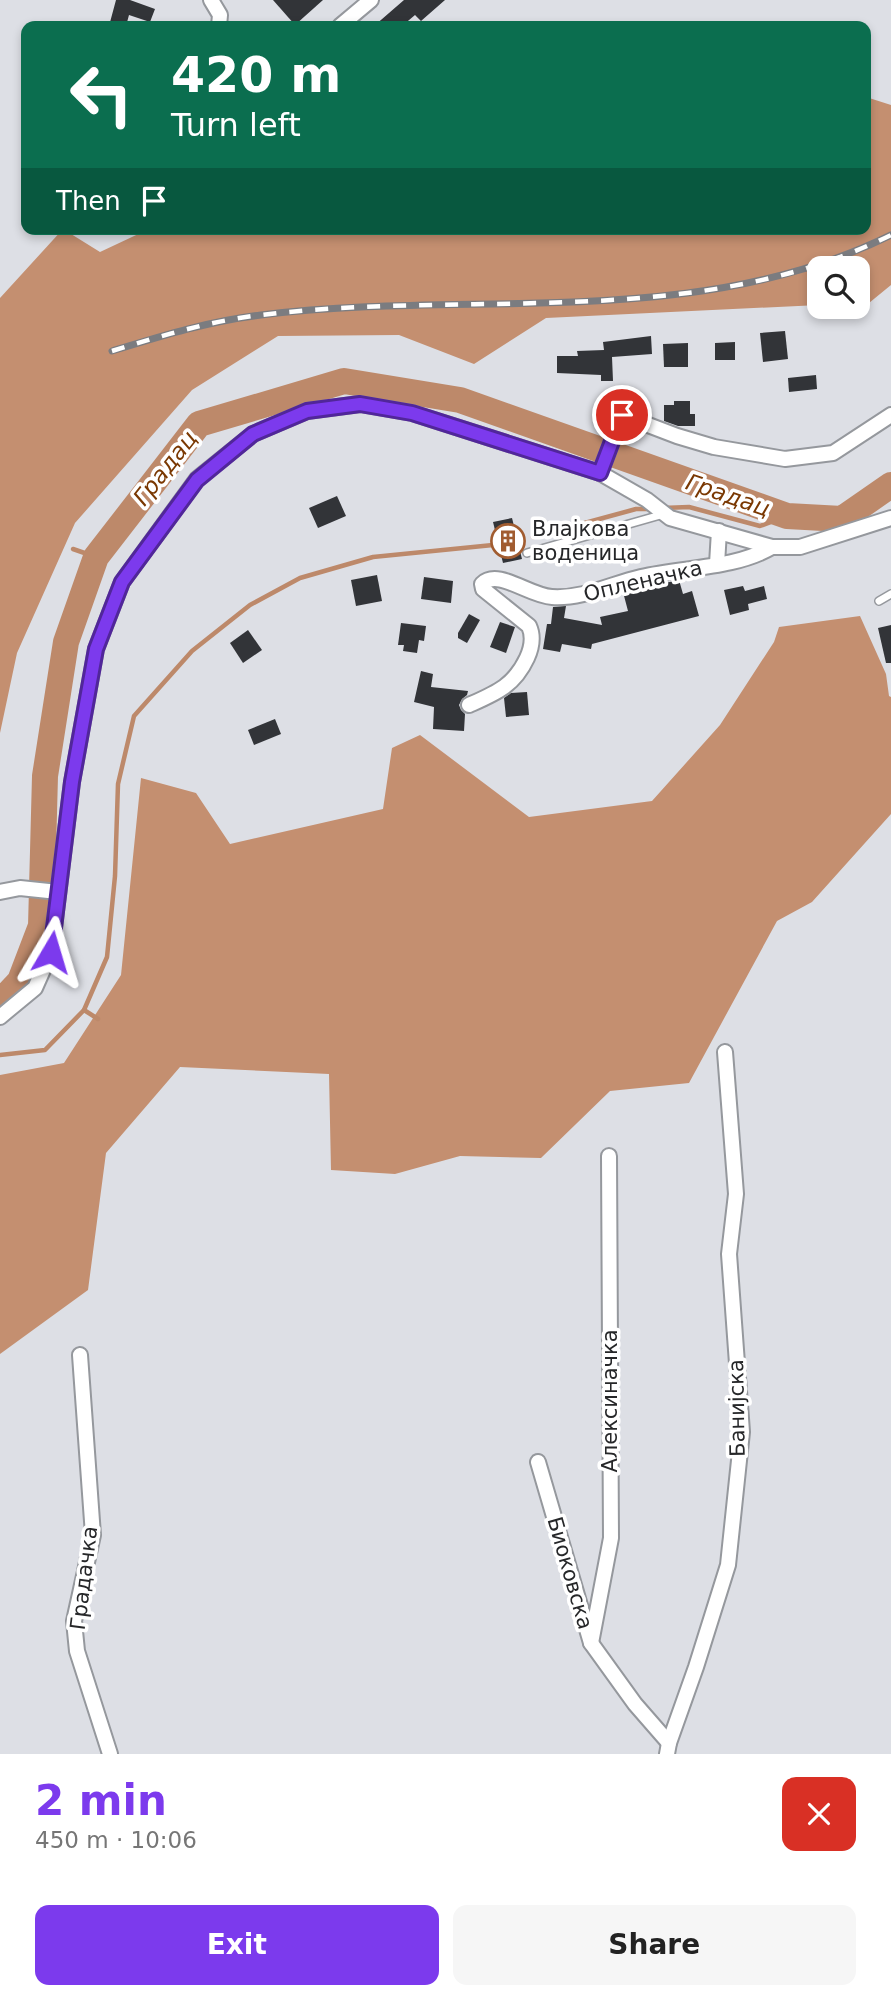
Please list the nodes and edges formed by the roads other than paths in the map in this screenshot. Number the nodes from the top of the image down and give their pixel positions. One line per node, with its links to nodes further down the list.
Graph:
1 (211, 0): 3 (street)
2 (371, 0): 4 (street)
3 (219, 21)
4 (346, 21)
5 (891, 415): 6 (street)
6 (602, 468): 7 (street); 17 (street)
7 (664, 514): 9 (street); 11 (lane)
8 (891, 518): 10 (street)
9 (719, 531): 10 (street); 12 (street)
10 (772, 547): 12 (street, Опленачка)
11 (527, 553)
12 (717, 564): 15 (street, Опленачка)
13 (891, 594): 14 (lane)
14 (879, 601)
15 (469, 705)
16 (0, 892): 17 (street)
17 (58, 892): 18 (street)
18 (0, 1017)
19 (724, 1052): 24 (street, Банијска)
20 (609, 1156): 23 (street, Алексиначка)
21 (80, 1356): 25 (street, Градачка)
22 (538, 1462): 23 (street, Биоковска)
23 (591, 1643): 24 (street, Биоковска)
24 (668, 1748)
25 (110, 1754)

